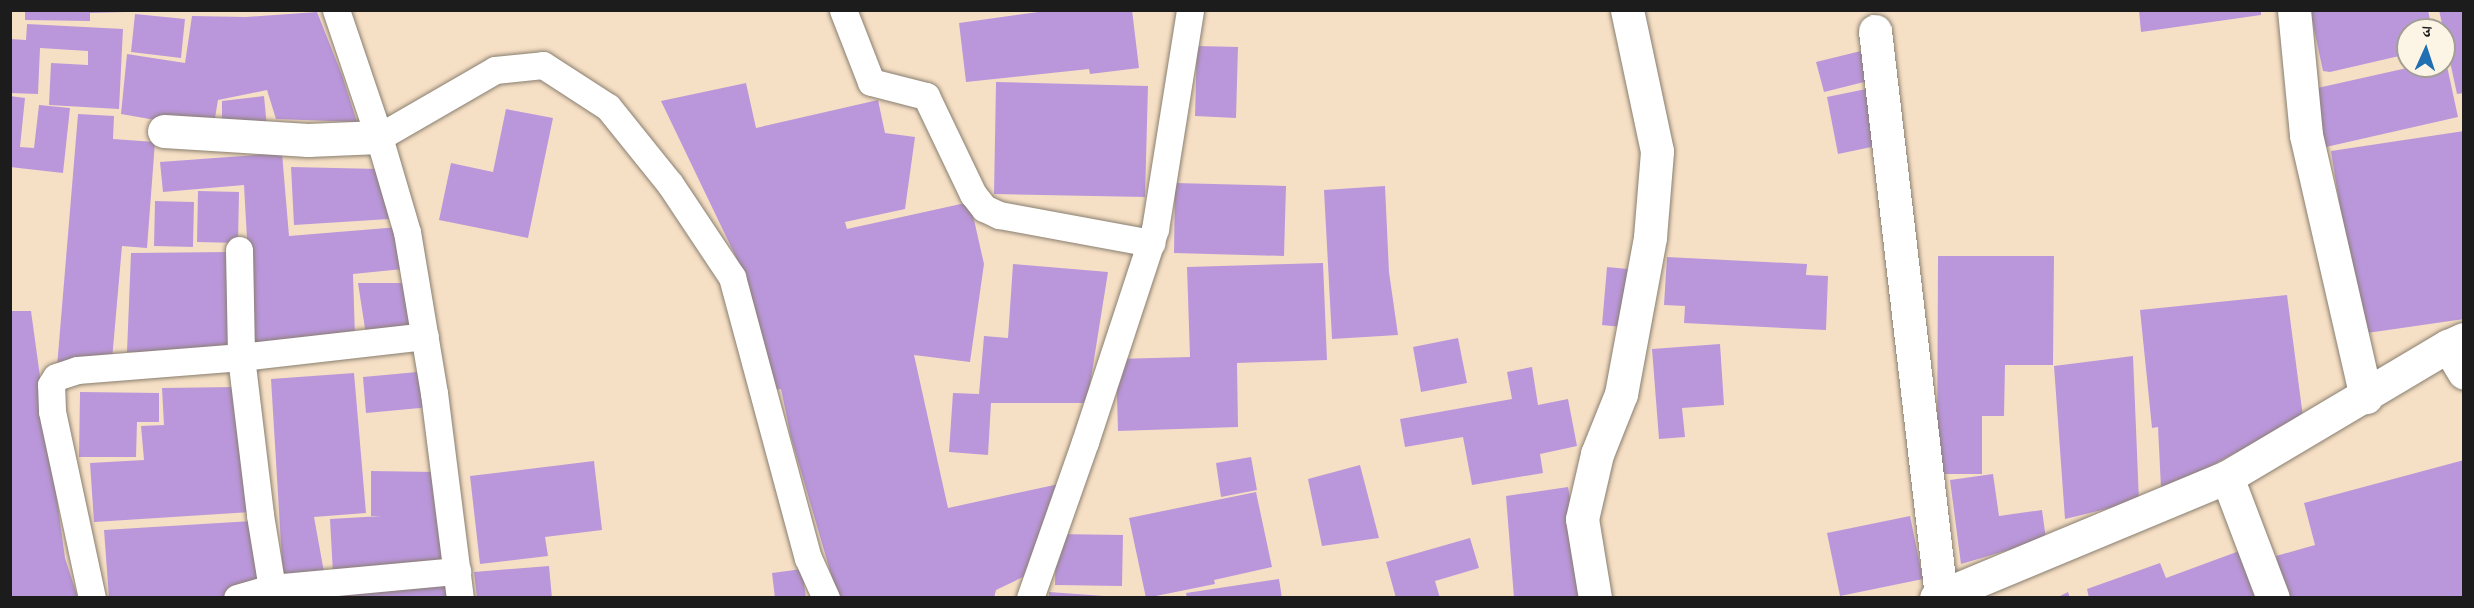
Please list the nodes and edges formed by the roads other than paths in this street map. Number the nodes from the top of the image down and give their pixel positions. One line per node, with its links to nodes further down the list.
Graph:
1 (336, 10): 8 (lane)
2 (843, 10): 9 (lane)
3 (1190, 10): 9 (lane)
4 (1627, 10): 23 (street)
5 (2294, 10): 14 (street)
6 (1875, 31): 18 (street)
7 (164, 131): 8 (street)
8 (379, 137): 11 (lane); 21 (lane)
9 (1151, 243): 22 (lane)
10 (239, 250): 13 (lane)
11 (425, 336): 13 (lane); 16 (lane)
12 (2458, 353): 14 (street)
13 (242, 357): 17 (lane); 19 (lane)
14 (2366, 397): 15 (street)
15 (2227, 477): 18 (street); 24 (street)
16 (458, 584): 17 (lane)
17 (269, 593): 20 (lane)
18 (1938, 596)
19 (92, 597)
20 (237, 597)
21 (826, 597)
22 (1030, 597)
23 (1595, 597)
24 (2273, 597)

